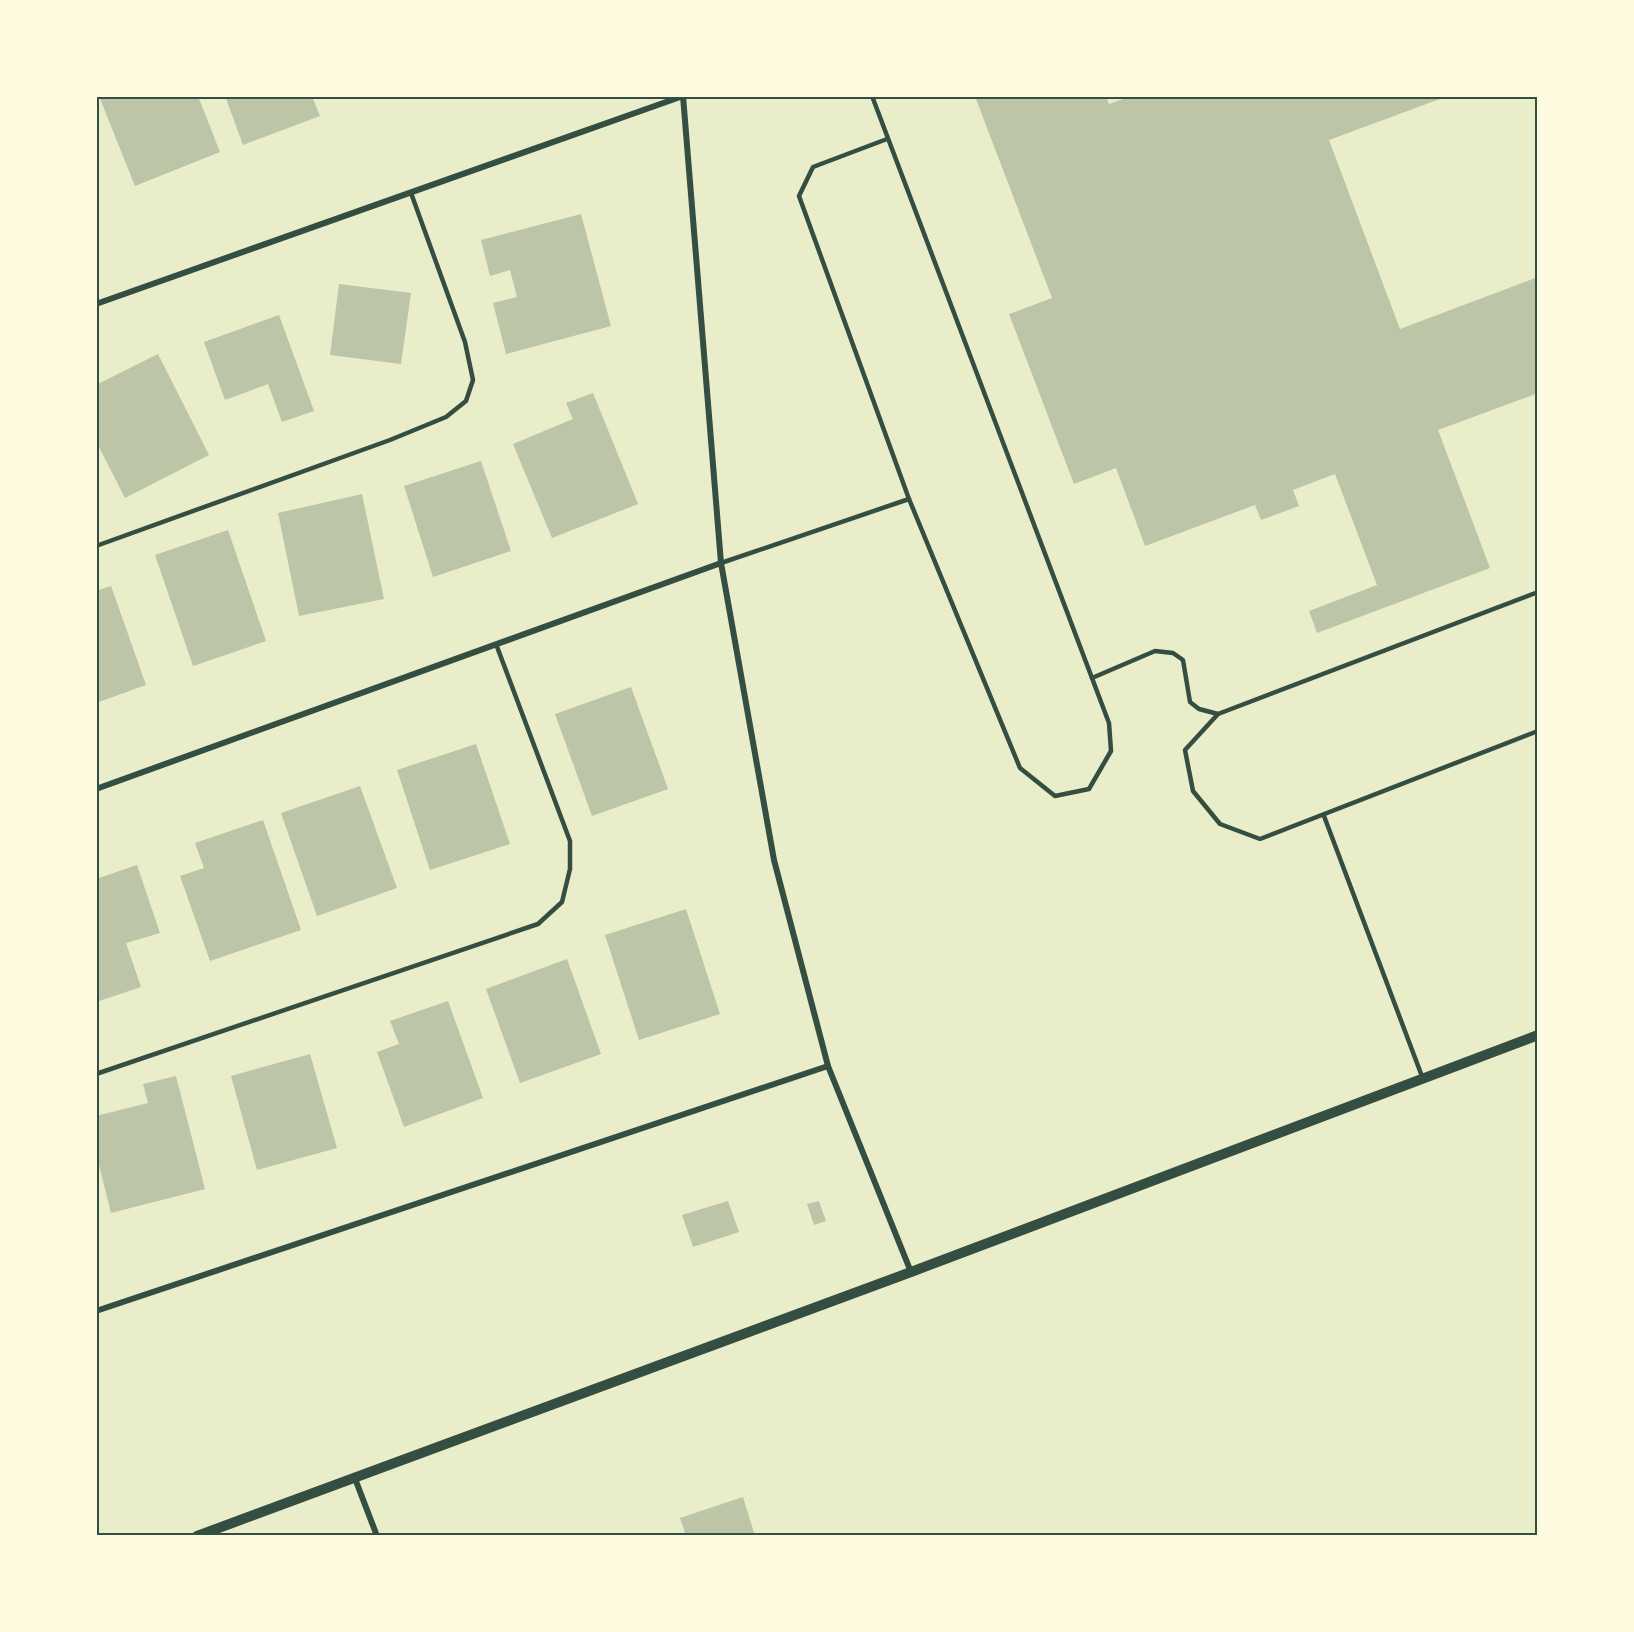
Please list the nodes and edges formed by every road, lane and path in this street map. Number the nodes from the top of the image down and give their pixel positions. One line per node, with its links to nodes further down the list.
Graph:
1 (684, 96): 4 (street); 8 (street)
2 (872, 96): 3 (lane)
3 (887, 139): 6 (lane); 11 (lane)
4 (411, 193): 5 (street); 7 (lane)
5 (96, 304)
6 (909, 499): 8 (lane); 11 (lane)
7 (96, 546)
8 (721, 563): 10 (street); 17 (street)
9 (1538, 592): 12 (lane)
10 (496, 644): 14 (street); 18 (lane)
11 (1092, 678): 12 (lane)
12 (1218, 714): 15 (lane)
13 (1538, 731): 15 (lane)
14 (96, 789)
15 (1324, 816): 19 (lane)
16 (1538, 1035): 19 (street)
17 (828, 1066): 20 (street); 21 (street)
18 (96, 1074)
19 (1423, 1079): 20 (street)
20 (911, 1272): 22 (street)
21 (96, 1311)
22 (354, 1476): 23 (street); 24 (street)
23 (197, 1536)
24 (377, 1536)

